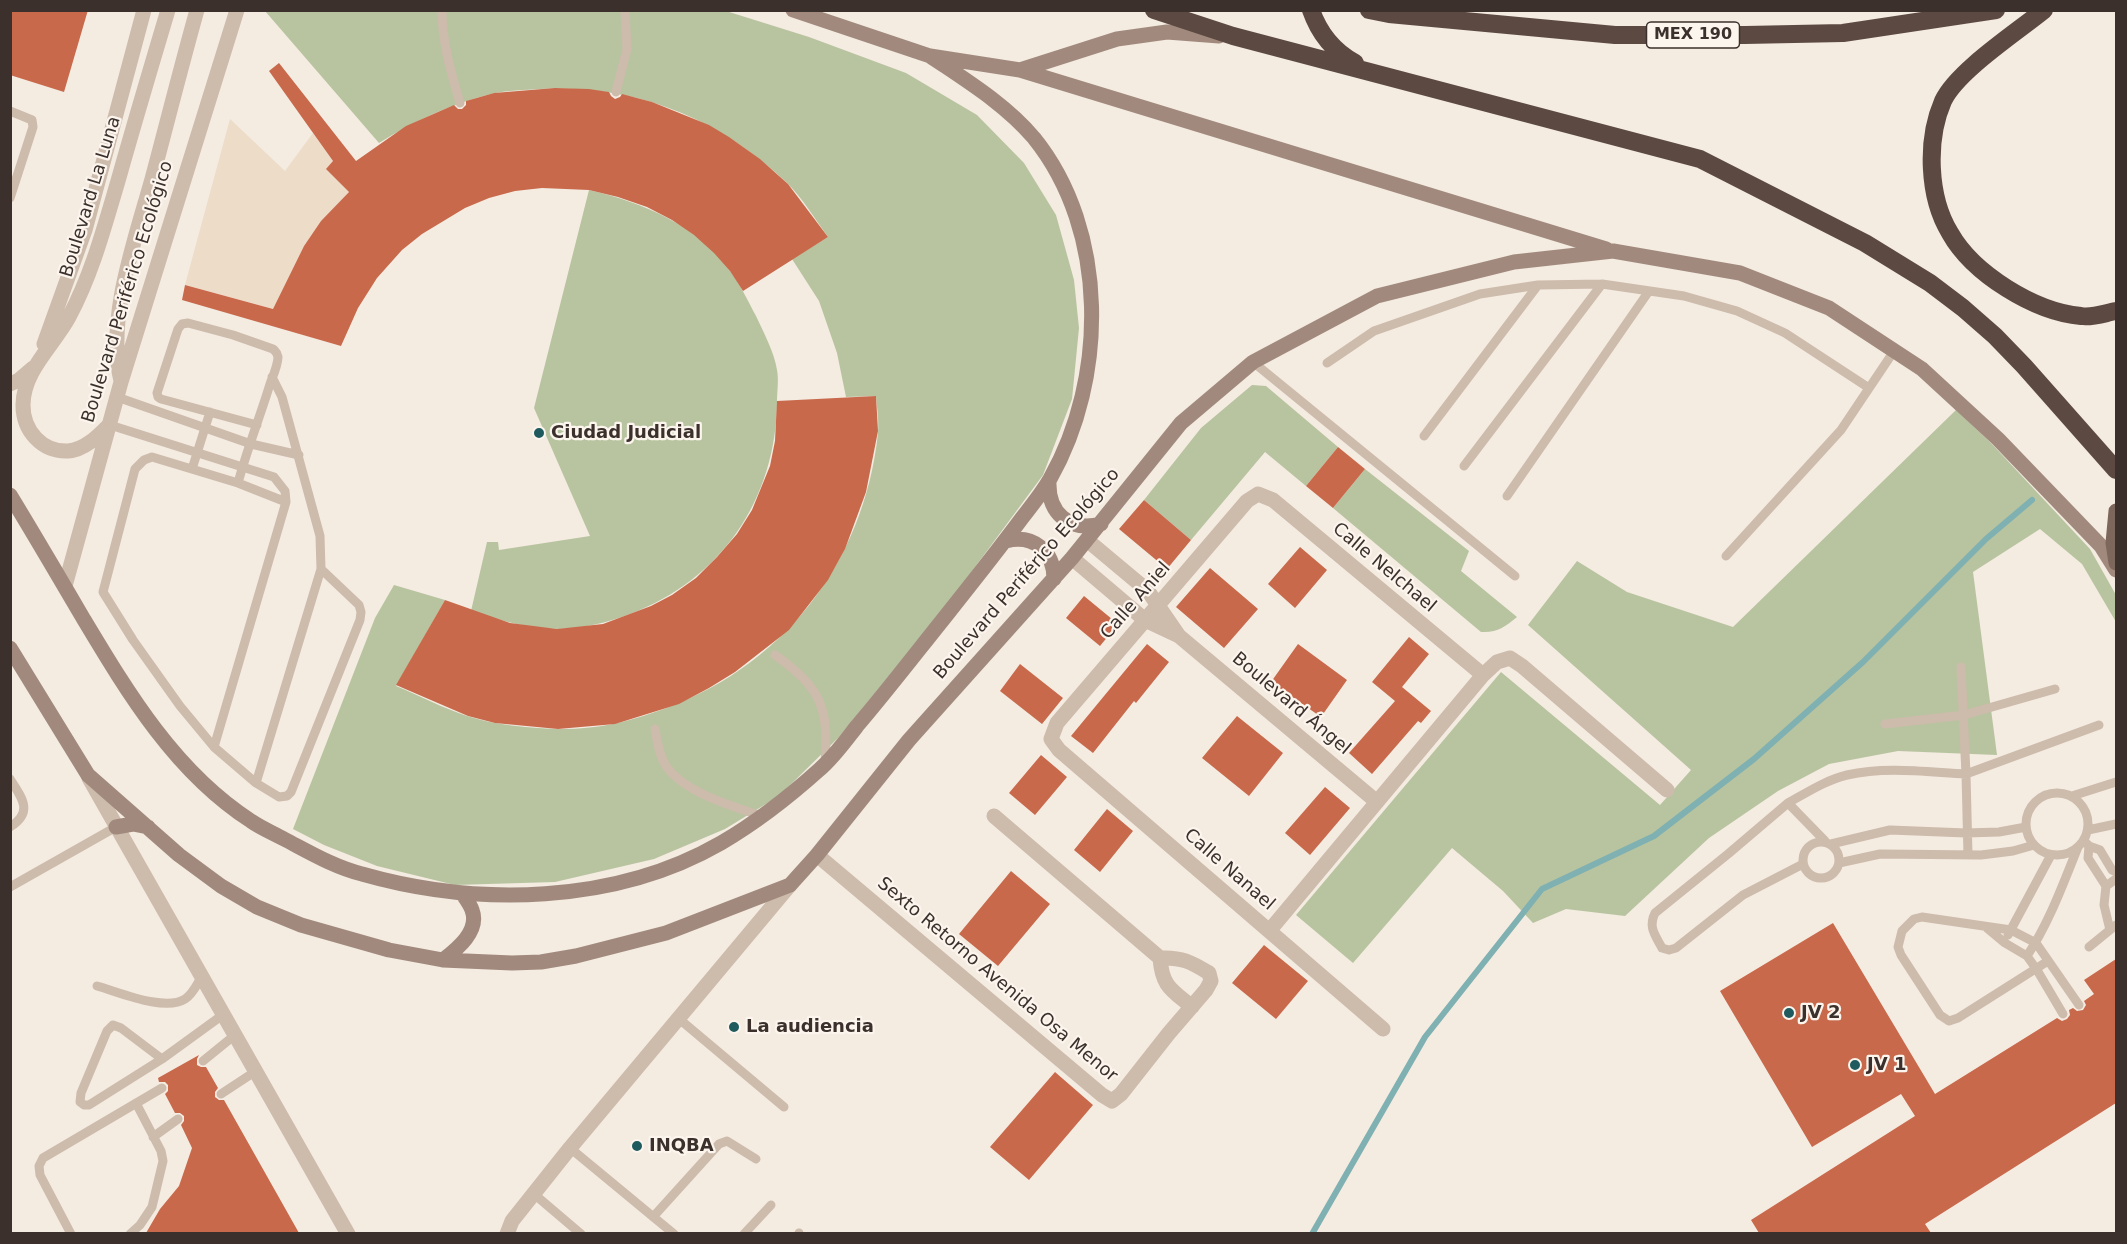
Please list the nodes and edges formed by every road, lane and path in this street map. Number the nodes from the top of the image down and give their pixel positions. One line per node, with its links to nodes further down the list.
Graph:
1 (144, 10): 29 (street)
2 (168, 10): 29 (street, Boulevard La Luna)
3 (237, 10): 31 (street, Boulevard Periférico Ecológico)
4 (442, 10): 18 (lane)
5 (626, 10): 17 (lane)
6 (793, 10): 14 (street)
7 (1154, 10): 13 (highway)
8 (1311, 10): 16 (highway)
9 (1369, 10): 10 (highway, MEX 190)
10 (1996, 10)
11 (2044, 10): 25 (highway)
12 (196, 11): 31 (street)
13 (1233, 36): 15 (street); 16 (highway)
14 (930, 56): 15 (street); 47 (street, Boulevard Periférico Ecológico)
15 (1020, 70): 21 (street)
16 (1369, 71): 46 (highway)
17 (616, 92)
18 (460, 103)
19 (10, 111): 20 (lane)
20 (10, 198)
21 (1613, 251): 26 (street, Boulevard Periférico Ecológico); 27 (street, Boulevard Periférico Ecológico)
22 (1602, 284): 23 (lane); 24 (lane); 44 (lane)
23 (1538, 285): 28 (lane); 39 (lane)
24 (1649, 291): 33 (lane); 51 (lane)
25 (2116, 311)
26 (1894, 351): 33 (lane); 61 (street, Boulevard Periférico Ecológico)
27 (1253, 362): 54 (street, Boulevard Periférico Ecológico); 62 (lane)
28 (1328, 363)
29 (37, 364): 32 (street); 36 (street, Boulevard La Luna)
30 (272, 377): 35 (lane); 37 (lane); 42 (lane)
31 (121, 382): 34 (street, Boulevard Periférico Ecológico)
32 (10, 384)
33 (1869, 388): 57 (lane)
34 (117, 397): 36 (street, Boulevard Periférico Ecológico); 38 (lane)
35 (210, 412): 37 (lane); 38 (lane)
36 (110, 424): 41 (lane); 64 (street, Boulevard Periférico Ecológico)
37 (257, 425): 40 (lane)
38 (205, 427): 40 (lane); 41 (lane)
39 (1424, 436)
40 (251, 444): 42 (lane); 43 (lane)
41 (197, 451): 43 (lane); 45 (lane)
42 (299, 455): 60 (lane)
43 (243, 465): 48 (lane); 52 (lane)
44 (1464, 466)
45 (192, 469): 48 (lane); 78 (lane)
46 (2116, 470)
47 (1049, 482): 54 (street); 56 (street, Boulevard Periférico Ecológico)
48 (238, 483): 52 (lane)
49 (1258, 494): 65 (street, Calle Aniel); 71 (street, Calle Nelchael)
50 (10, 495): 64 (street, Boulevard Periférico Ecológico)
51 (1507, 496)
52 (286, 502): 78 (lane)
53 (2116, 511): 59 (main road)
54 (1101, 524): 55 (street, Boulevard Periférico Ecológico)
55 (1087, 540): 58 (street, Boulevard Periférico Ecológico); 65 (street, Boulevard Ángel)
56 (1006, 541): 63 (street); 79 (street, Boulevard Periférico Ecológico)
57 (1726, 556)
58 (1072, 558): 63 (street, Boulevard Periférico Ecológico); 66 (street, Boulevard Ángel)
59 (2116, 563)
60 (321, 568): 84 (lane); 84 (lane)
61 (2116, 570)
62 (1515, 576)
63 (1054, 579): 101 (street, Boulevard Periférico Ecológico)
64 (65, 586): 111 (street, Boulevard Periférico Ecológico)
65 (1159, 604): 66 (street, Calle Aniel); 67 (street, Boulevard Ángel)
66 (1145, 620): 67 (street, Boulevard Ángel); 77 (street, Calle Aniel)
67 (1179, 636): 87 (street, Boulevard Ángel)
68 (10, 648): 81 (street, Boulevard Periférico Ecológico)
69 (775, 655): 79 (lane)
70 (1962, 667): 73 (lane)
71 (1483, 675): 85 (street); 87 (street)
72 (2055, 689): 73 (lane)
73 (1964, 715): 74 (lane); 80 (lane)
74 (1885, 724)
75 (2099, 725): 80 (lane)
76 (655, 729): 89 (lane)
77 (1051, 739): 114 (street, Calle Nanael)
78 (214, 747): 84 (lane)
79 (825, 766): 89 (street, Boulevard Periférico Ecológico)
80 (1966, 774): 88 (lane); 97 (lane)
81 (88, 775): 93 (street); 94 (street, Boulevard Periférico Ecológico)
82 (10, 779): 92 (lane)
83 (2116, 782): 86 (lane)
84 (256, 783)
85 (1667, 790)
86 (2072, 796): 95 (lane); 96 (lane)
87 (1377, 802): 114 (street)
88 (1788, 803): 98 (lane); 105 (lane)
89 (762, 816): 111 (street, Boulevard Periférico Ecológico)
90 (994, 816): 120 (street)
91 (2116, 824): 96 (lane)
92 (10, 827)
93 (116, 827): 94 (street); 110 (lane); 124 (street)
94 (148, 827): 121 (street, Boulevard Periférico Ecológico)
95 (2026, 827): 97 (lane); 99 (lane)
96 (2088, 830): 100 (lane)
97 (1966, 833): 98 (lane); 102 (lane)
98 (1828, 843): 104 (lane); 105 (lane)
99 (2034, 845): 102 (lane); 103 (lane)
100 (2084, 845): 103 (lane); 106 (lane); 109 (lane); 117 (lane)
101 (817, 855): 108 (street, Boulevard Periférico Ecológico); 127 (street, Sexto Retorno Avenida Osa Menor)
102 (1968, 855): 104 (lane)
103 (2051, 855): 115 (lane)
104 (1839, 863): 105 (lane)
105 (1803, 864)
106 (2116, 872)
107 (2116, 879): 109 (lane)
108 (790, 885): 121 (street, Boulevard Periférico Ecológico); 130 (street)
109 (2106, 886): 113 (lane)
110 (10, 887)
111 (462, 893): 121 (street)
112 (1985, 927): 115 (lane); 116 (lane); 123 (lane)
113 (2113, 927): 118 (lane)
114 (1269, 930): 131 (street, Calle Nanael)
115 (2011, 930): 116 (lane); 117 (lane)
116 (2005, 943): 119 (lane)
117 (2036, 943): 119 (lane); 122 (lane)
118 (2090, 947)
119 (2027, 956): 123 (lane)
120 (1160, 958): 127 (street); 127 (street, Sexto Retorno Avenida Osa Menor)
121 (443, 960)
122 (2048, 961): 123 (lane); 126 (lane)
123 (2037, 970): 129 (lane)
124 (202, 976): 125 (lane); 128 (street)
125 (97, 986)
126 (2079, 1005)
127 (1192, 1007)
128 (224, 1014): 132 (street); 133 (lane)
129 (2062, 1014)
130 (678, 1018): 139 (lane); 142 (street)
131 (1383, 1029)
132 (235, 1035): 134 (lane); 135 (street)
133 (162, 1059): 133 (lane)
134 (202, 1061)
135 (256, 1071): 137 (lane); 149 (street)
136 (162, 1088): 138 (lane)
137 (221, 1094)
138 (136, 1103): 141 (lane); 147 (lane)
139 (784, 1107)
140 (178, 1119): 141 (lane)
141 (153, 1137): 148 (lane)
142 (570, 1148): 144 (street); 146 (lane)
143 (756, 1159): 146 (lane)
144 (534, 1194): 150 (street); 151 (lane)
145 (771, 1205): 153 (lane)
146 (653, 1217): 152 (lane)
147 (71, 1233)
148 (130, 1233)
149 (348, 1233)
150 (507, 1233)
151 (580, 1233)
152 (674, 1233)
153 (744, 1233)

